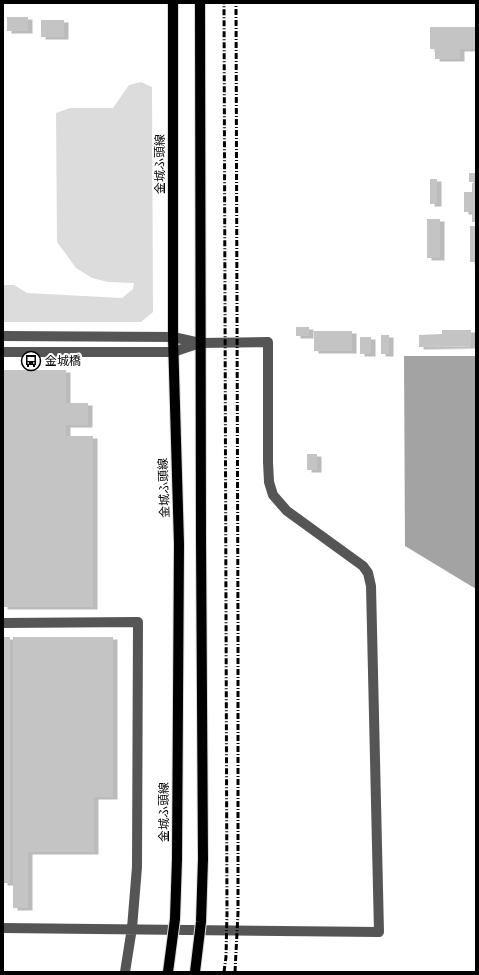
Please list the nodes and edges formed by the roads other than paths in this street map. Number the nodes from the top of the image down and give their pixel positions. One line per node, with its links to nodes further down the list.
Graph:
1 (173, 3): 4 (main road, 金城ふ頭線)
2 (200, 3): 5 (main road)
3 (3, 336): 4 (street)
4 (173, 337): 5 (street); 7 (main road, 金城ふ頭線)
5 (200, 343): 7 (street); 10 (street); 13 (main road, bridge)
6 (3, 352): 7 (street)
7 (173, 352): 12 (main road, 金城ふ頭線, bridge)
8 (3, 622): 10 (street)
9 (3, 928): 10 (street)
10 (132, 928): 11 (street)
11 (125, 972)
12 (168, 972)
13 (195, 972)

